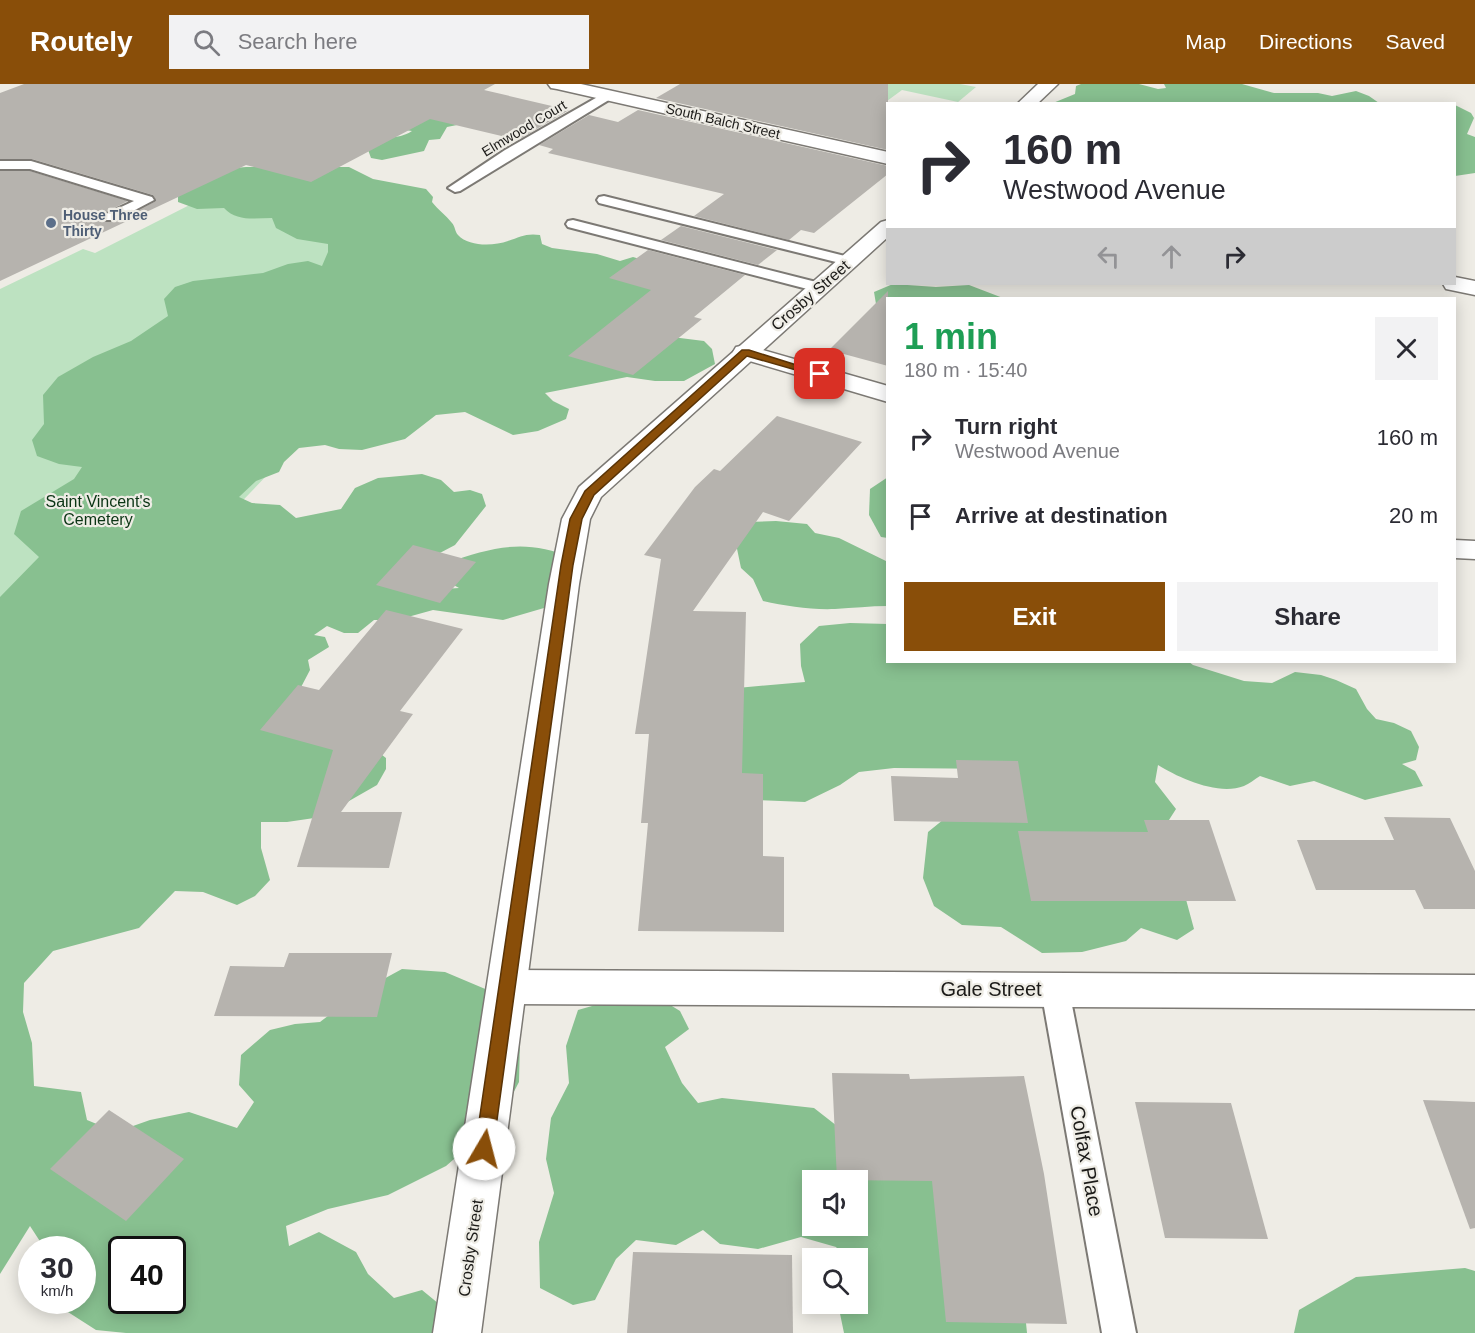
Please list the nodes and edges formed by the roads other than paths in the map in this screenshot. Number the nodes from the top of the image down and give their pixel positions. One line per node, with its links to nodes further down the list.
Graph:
1 (557, 84): 3 (street, South Balch Street)
2 (1049, 84): 4 (street)
3 (609, 96): 5 (street, South Balch Street); 7 (lane, Elmwood Court)
4 (1028, 102)
5 (886, 158)
6 (0, 165): 9 (lane)
7 (455, 188)
8 (604, 201): 12 (lane)
9 (111, 217)
10 (573, 224): 14 (lane)
11 (886, 228): 12 (street, Crosby Street)
12 (848, 261): 14 (street, Crosby Street)
13 (1456, 284): 15 (street)
14 (819, 287): 16 (street, Crosby Street)
15 (1475, 288)
16 (745, 352): 17 (street); 20 (street, Crosby Street)
17 (886, 393)
18 (1456, 549): 19 (street)
19 (1475, 550)
20 (507, 987): 21 (street, Gale Street); 23 (street, Crosby Street)
21 (1055, 990): 22 (street, Gale Street); 24 (lane, Colfax Place)
22 (1475, 992)
23 (457, 1333)
24 (1119, 1333)

